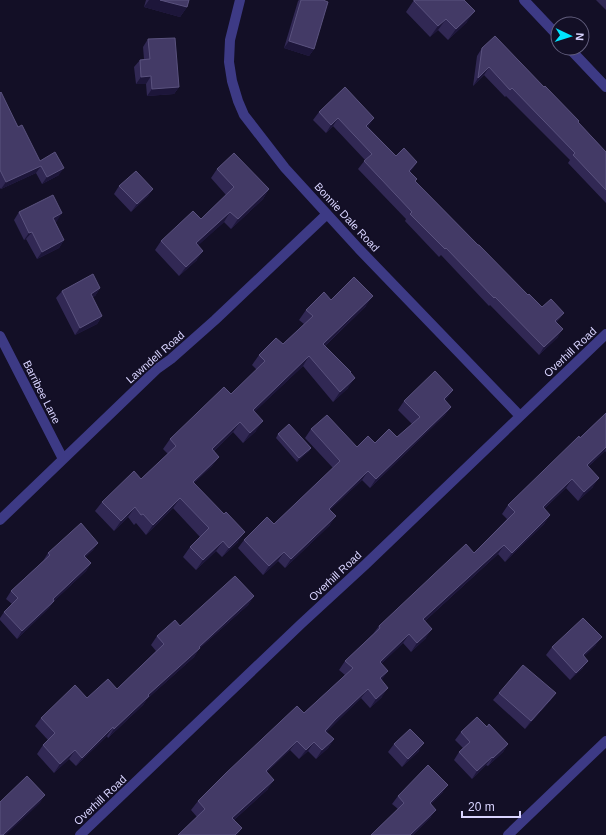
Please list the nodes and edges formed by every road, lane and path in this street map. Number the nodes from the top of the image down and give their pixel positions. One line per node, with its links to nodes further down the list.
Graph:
1 (240, 0): 6 (street, Bonnie Dale Road)
2 (524, 0): 3 (street)
3 (550, 28)
4 (577, 56): 5 (street)
5 (606, 87)
6 (327, 214): 9 (street, Bonnie Dale Road); 10 (street, Lawndell Road)
7 (606, 334): 9 (street, Overhill Road)
8 (0, 336): 10 (street, Barribee Lane)
9 (520, 416): 13 (street, Overhill Road)
10 (63, 459): 11 (street, Lawndell Road)
11 (0, 520)
12 (606, 741): 14 (street)
13 (80, 835)
14 (508, 835)

